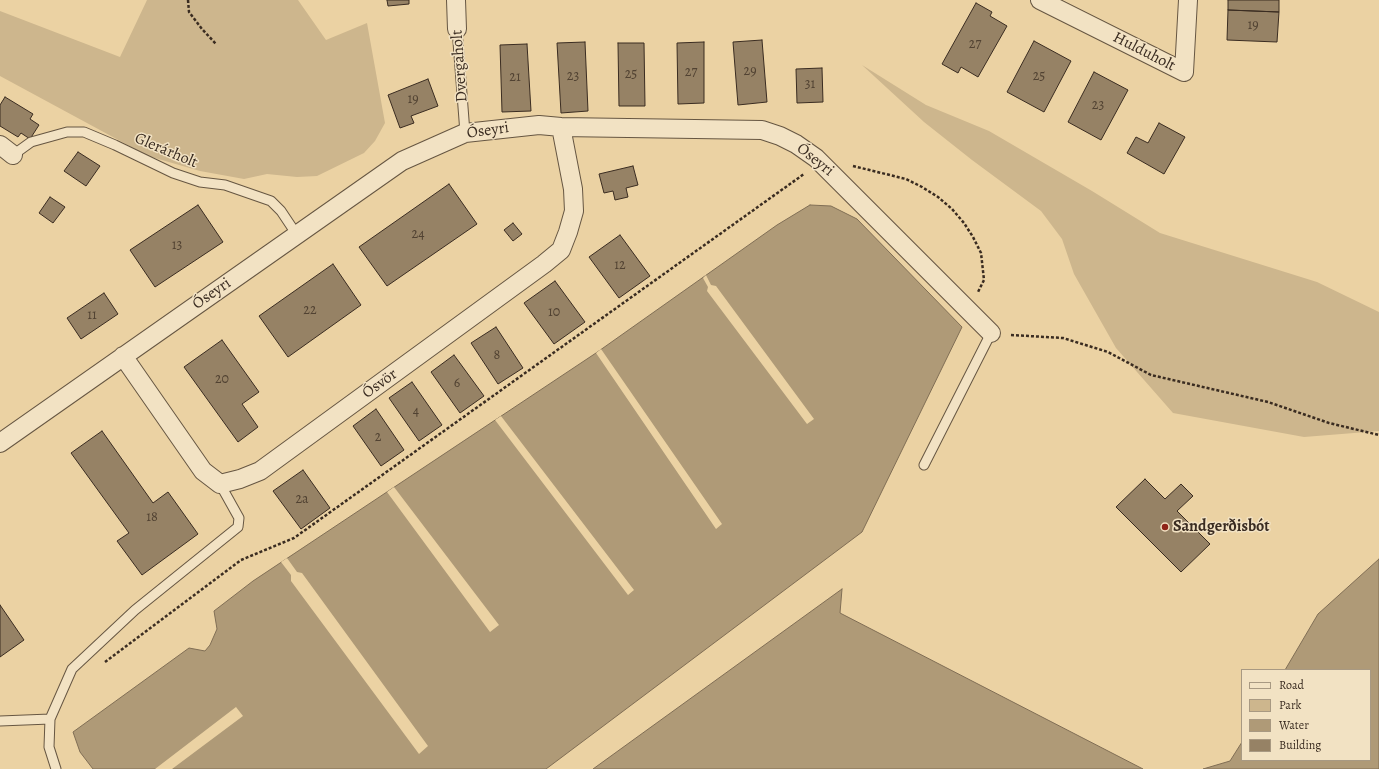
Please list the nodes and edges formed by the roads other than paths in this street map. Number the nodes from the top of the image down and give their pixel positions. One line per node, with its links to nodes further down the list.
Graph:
1 (456, 0): 4 (street, Dvergaholt)
2 (1040, 0): 3 (street, Hulduholt)
3 (1188, 0)
4 (457, 29): 6 (lane, Dvergaholt)
5 (561, 127): 6 (street, Óseyri); 9 (street, Óseyri); 13 (street, Ósvör)
6 (466, 133): 8 (street, Óseyri)
7 (6, 150): 8 (lane, Glerárholt)
8 (297, 235): 10 (street, Óseyri)
9 (991, 333): 12 (lane)
10 (124, 356): 11 (street, Óseyri); 13 (street)
11 (0, 443)
12 (924, 465)
13 (220, 484): 14 (lane)
14 (50, 719): 15 (lane); 16 (lane)
15 (0, 721)
16 (54, 768)

